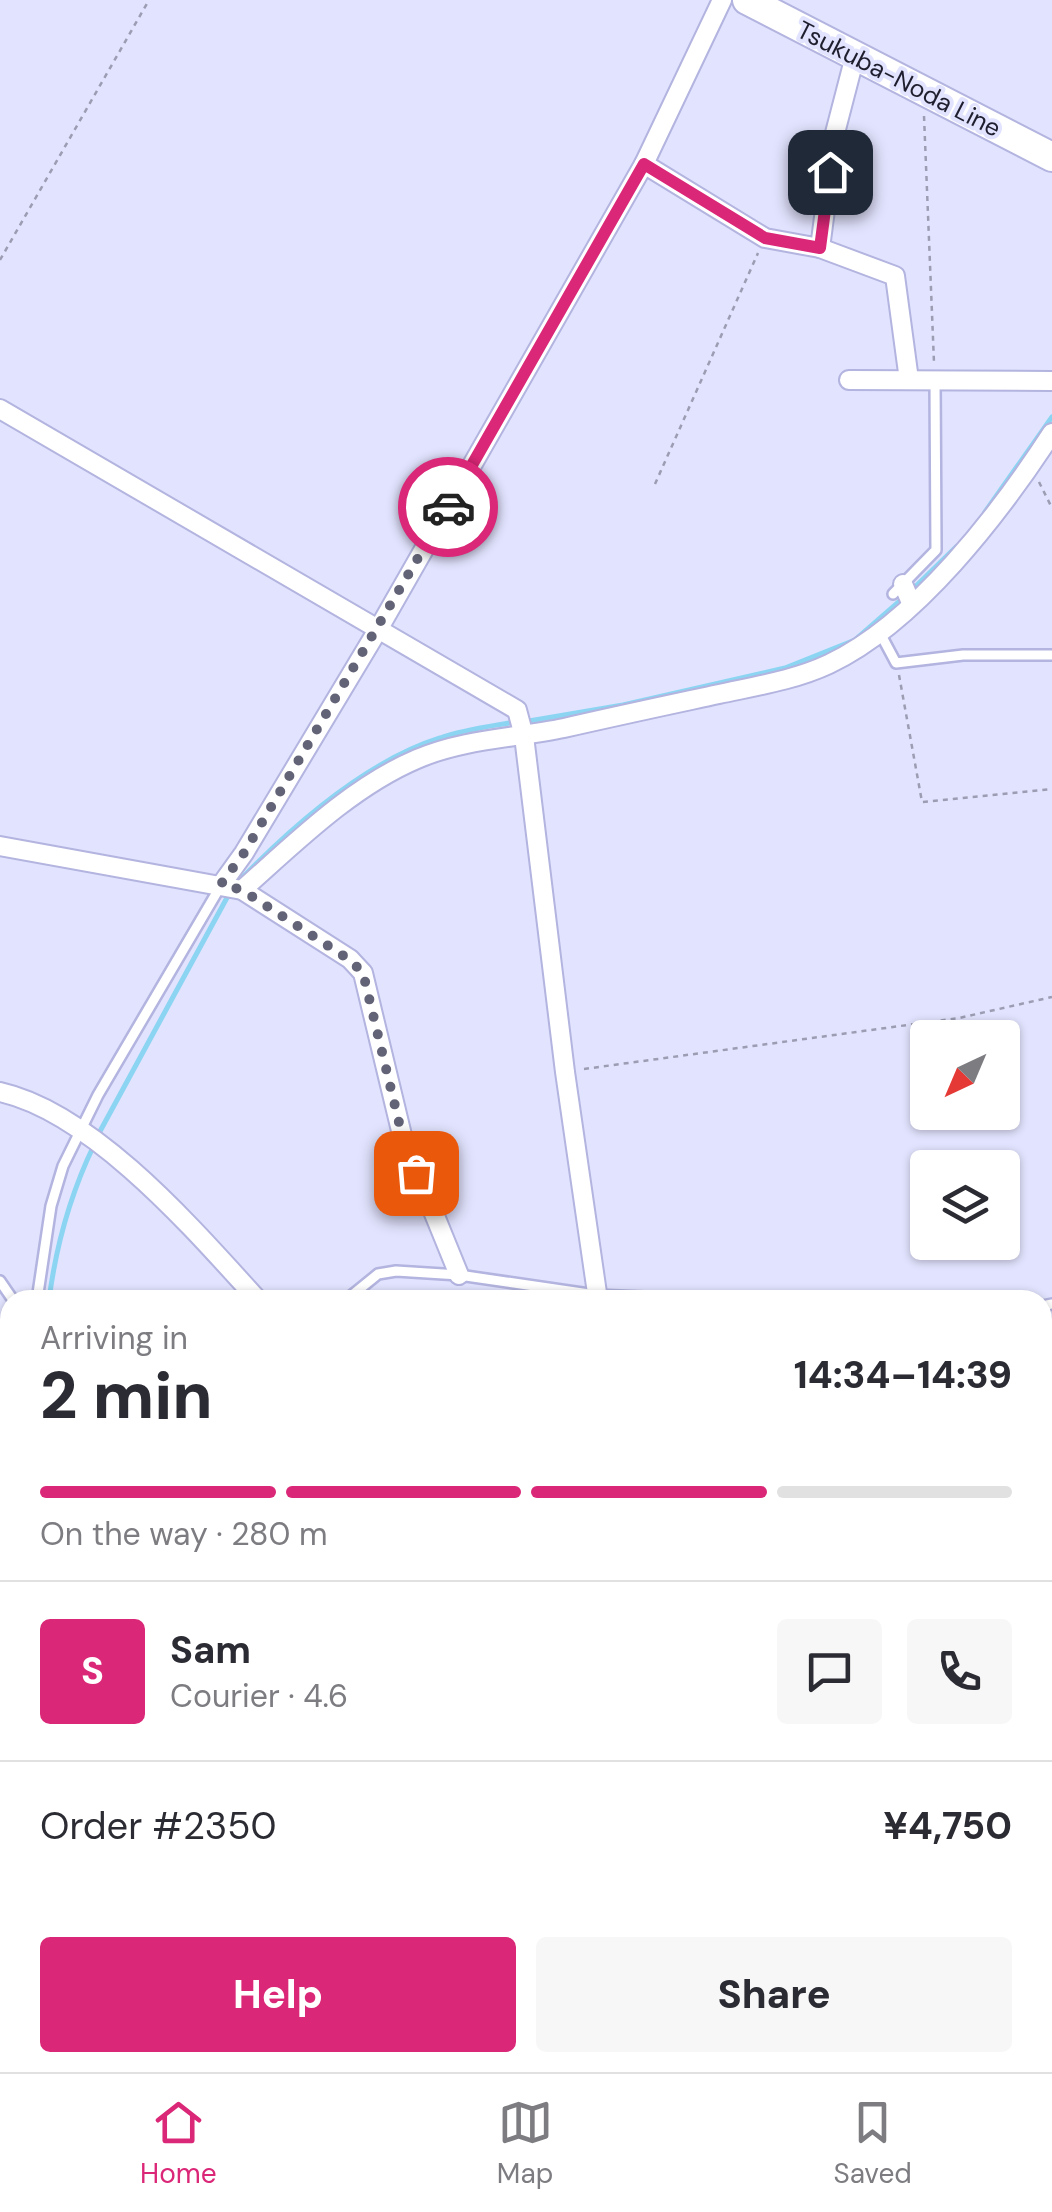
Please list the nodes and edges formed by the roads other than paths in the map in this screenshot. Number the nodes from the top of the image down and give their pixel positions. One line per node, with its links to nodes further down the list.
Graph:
1 (722, 0): 5 (street)
2 (747, 0): 3 (main road, Tsukuba-Noda Line)
3 (855, 56): 4 (main road, Tsukuba-Noda Line); 6 (street)
4 (1052, 157)
5 (644, 164): 6 (street); 15 (street)
6 (820, 248): 9 (street)
7 (934, 379): 9 (street); 10 (street); 13 (lane)
8 (850, 380): 9 (street)
9 (910, 380)
10 (1052, 381)
11 (0, 409): 15 (street)
12 (1052, 433): 14 (street)
13 (898, 589): 14 (street)
14 (912, 605): 16 (street)
15 (379, 628): 18 (street); 20 (street)
16 (880, 633): 17 (lane); 18 (street)
17 (1052, 655)
18 (524, 736): 21 (street); 29 (street)
19 (0, 846): 20 (street)
20 (221, 884): 21 (street); 23 (lane)
21 (242, 890): 24 (street)
22 (0, 1092): 23 (street)
23 (80, 1132): 25 (lane); 26 (street)
24 (460, 1275): 27 (lane); 28 (lane)
25 (38, 1290)
26 (249, 1290)
27 (358, 1290)
28 (549, 1290)
29 (596, 1290)

